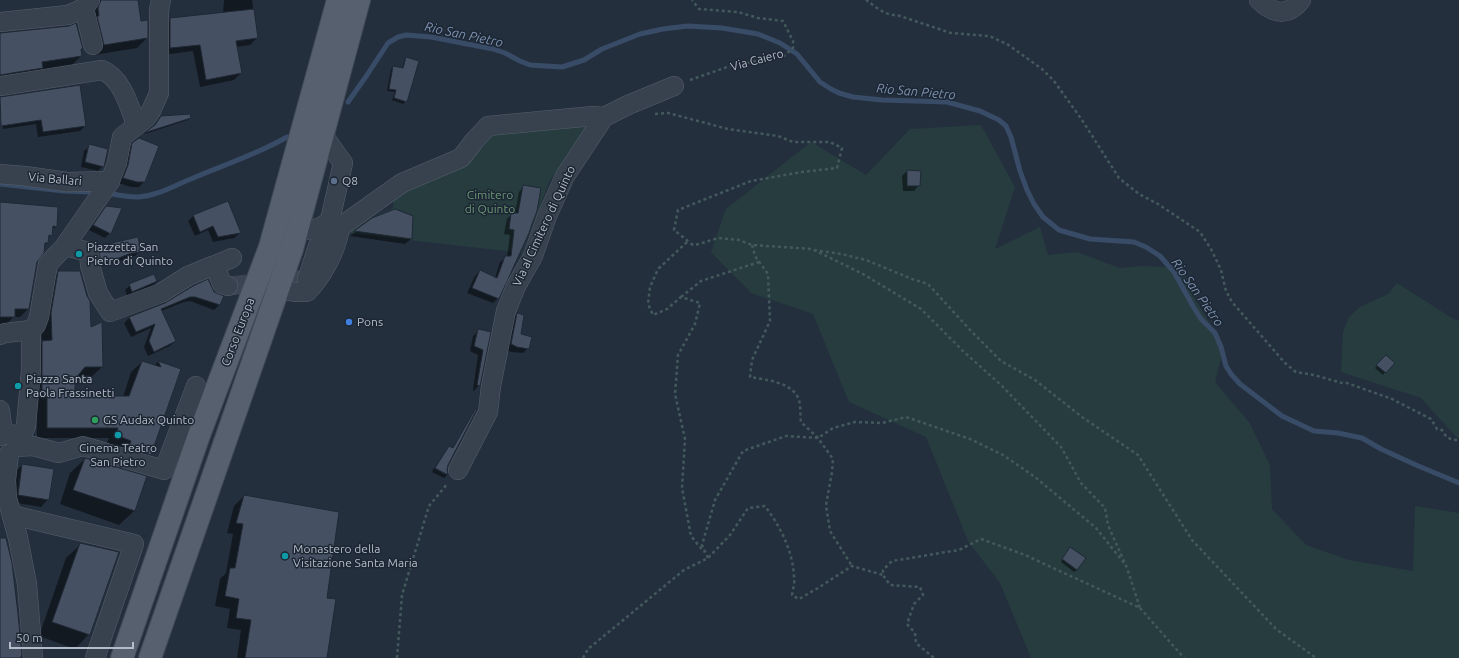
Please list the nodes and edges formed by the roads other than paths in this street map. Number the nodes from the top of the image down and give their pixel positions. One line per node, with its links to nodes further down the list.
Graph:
1 (161, 0): 12 (street)
2 (338, 0): 33 (main road, Corso Europa)
3 (359, 0): 13 (main road, Corso Europa)
4 (1259, 0): 5 (street)
5 (1301, 0)
6 (87, 4): 7 (street); 8 (street)
7 (0, 22)
8 (93, 45)
9 (0, 86): 12 (street)
10 (674, 86): 11 (street)
11 (604, 117): 16 (street); 29 (street, Via al Cimitero di Quinto)
12 (136, 124): 15 (street)
13 (323, 135): 17 (main road, Corso Europa); 17 (street)
14 (0, 174): 15 (street, Via Ballari)
15 (110, 181): 18 (street)
16 (340, 226): 21 (street); 23 (street)
17 (297, 231): 23 (main road, Corso Europa)
18 (65, 246): 20 (street); 24 (street)
19 (232, 258): 20 (street)
20 (213, 266): 22 (street)
21 (307, 279)
22 (228, 286)
23 (278, 289): 34 (main road, Corso Europa)
24 (35, 324): 25 (street); 28 (street)
25 (0, 335)
26 (196, 386): 28 (street)
27 (0, 410): 28 (street)
28 (7, 443): 30 (street)
29 (458, 470)
30 (12, 515): 31 (street); 32 (street)
31 (33, 658)
32 (96, 658)
33 (122, 658)
34 (150, 658)

